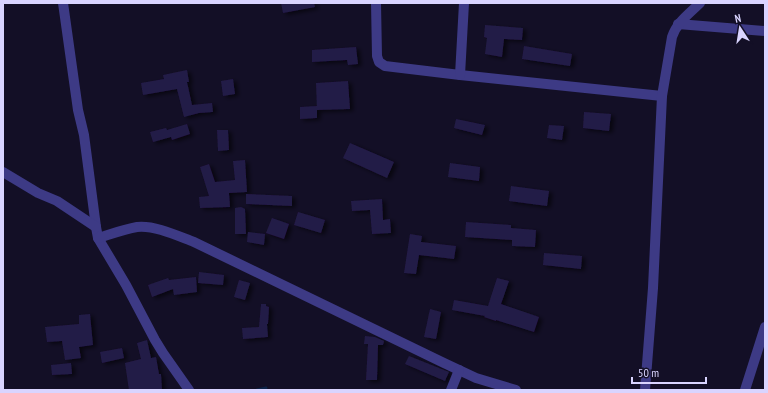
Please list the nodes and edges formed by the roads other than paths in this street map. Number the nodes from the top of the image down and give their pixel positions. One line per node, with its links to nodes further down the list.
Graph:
1 (63, 3): 10 (street)
2 (376, 3): 7 (street)
3 (464, 3): 7 (street)
4 (700, 3): 5 (street)
5 (678, 24): 6 (street); 8 (street)
6 (765, 31)
7 (460, 75): 8 (street)
8 (662, 96): 16 (street)
9 (3, 172): 10 (street)
10 (97, 233): 12 (street); 13 (street)
11 (765, 327): 17 (street)
12 (459, 370): 14 (street); 15 (street)
13 (190, 390)
14 (451, 390)
15 (516, 390)
16 (645, 390)
17 (745, 390)

